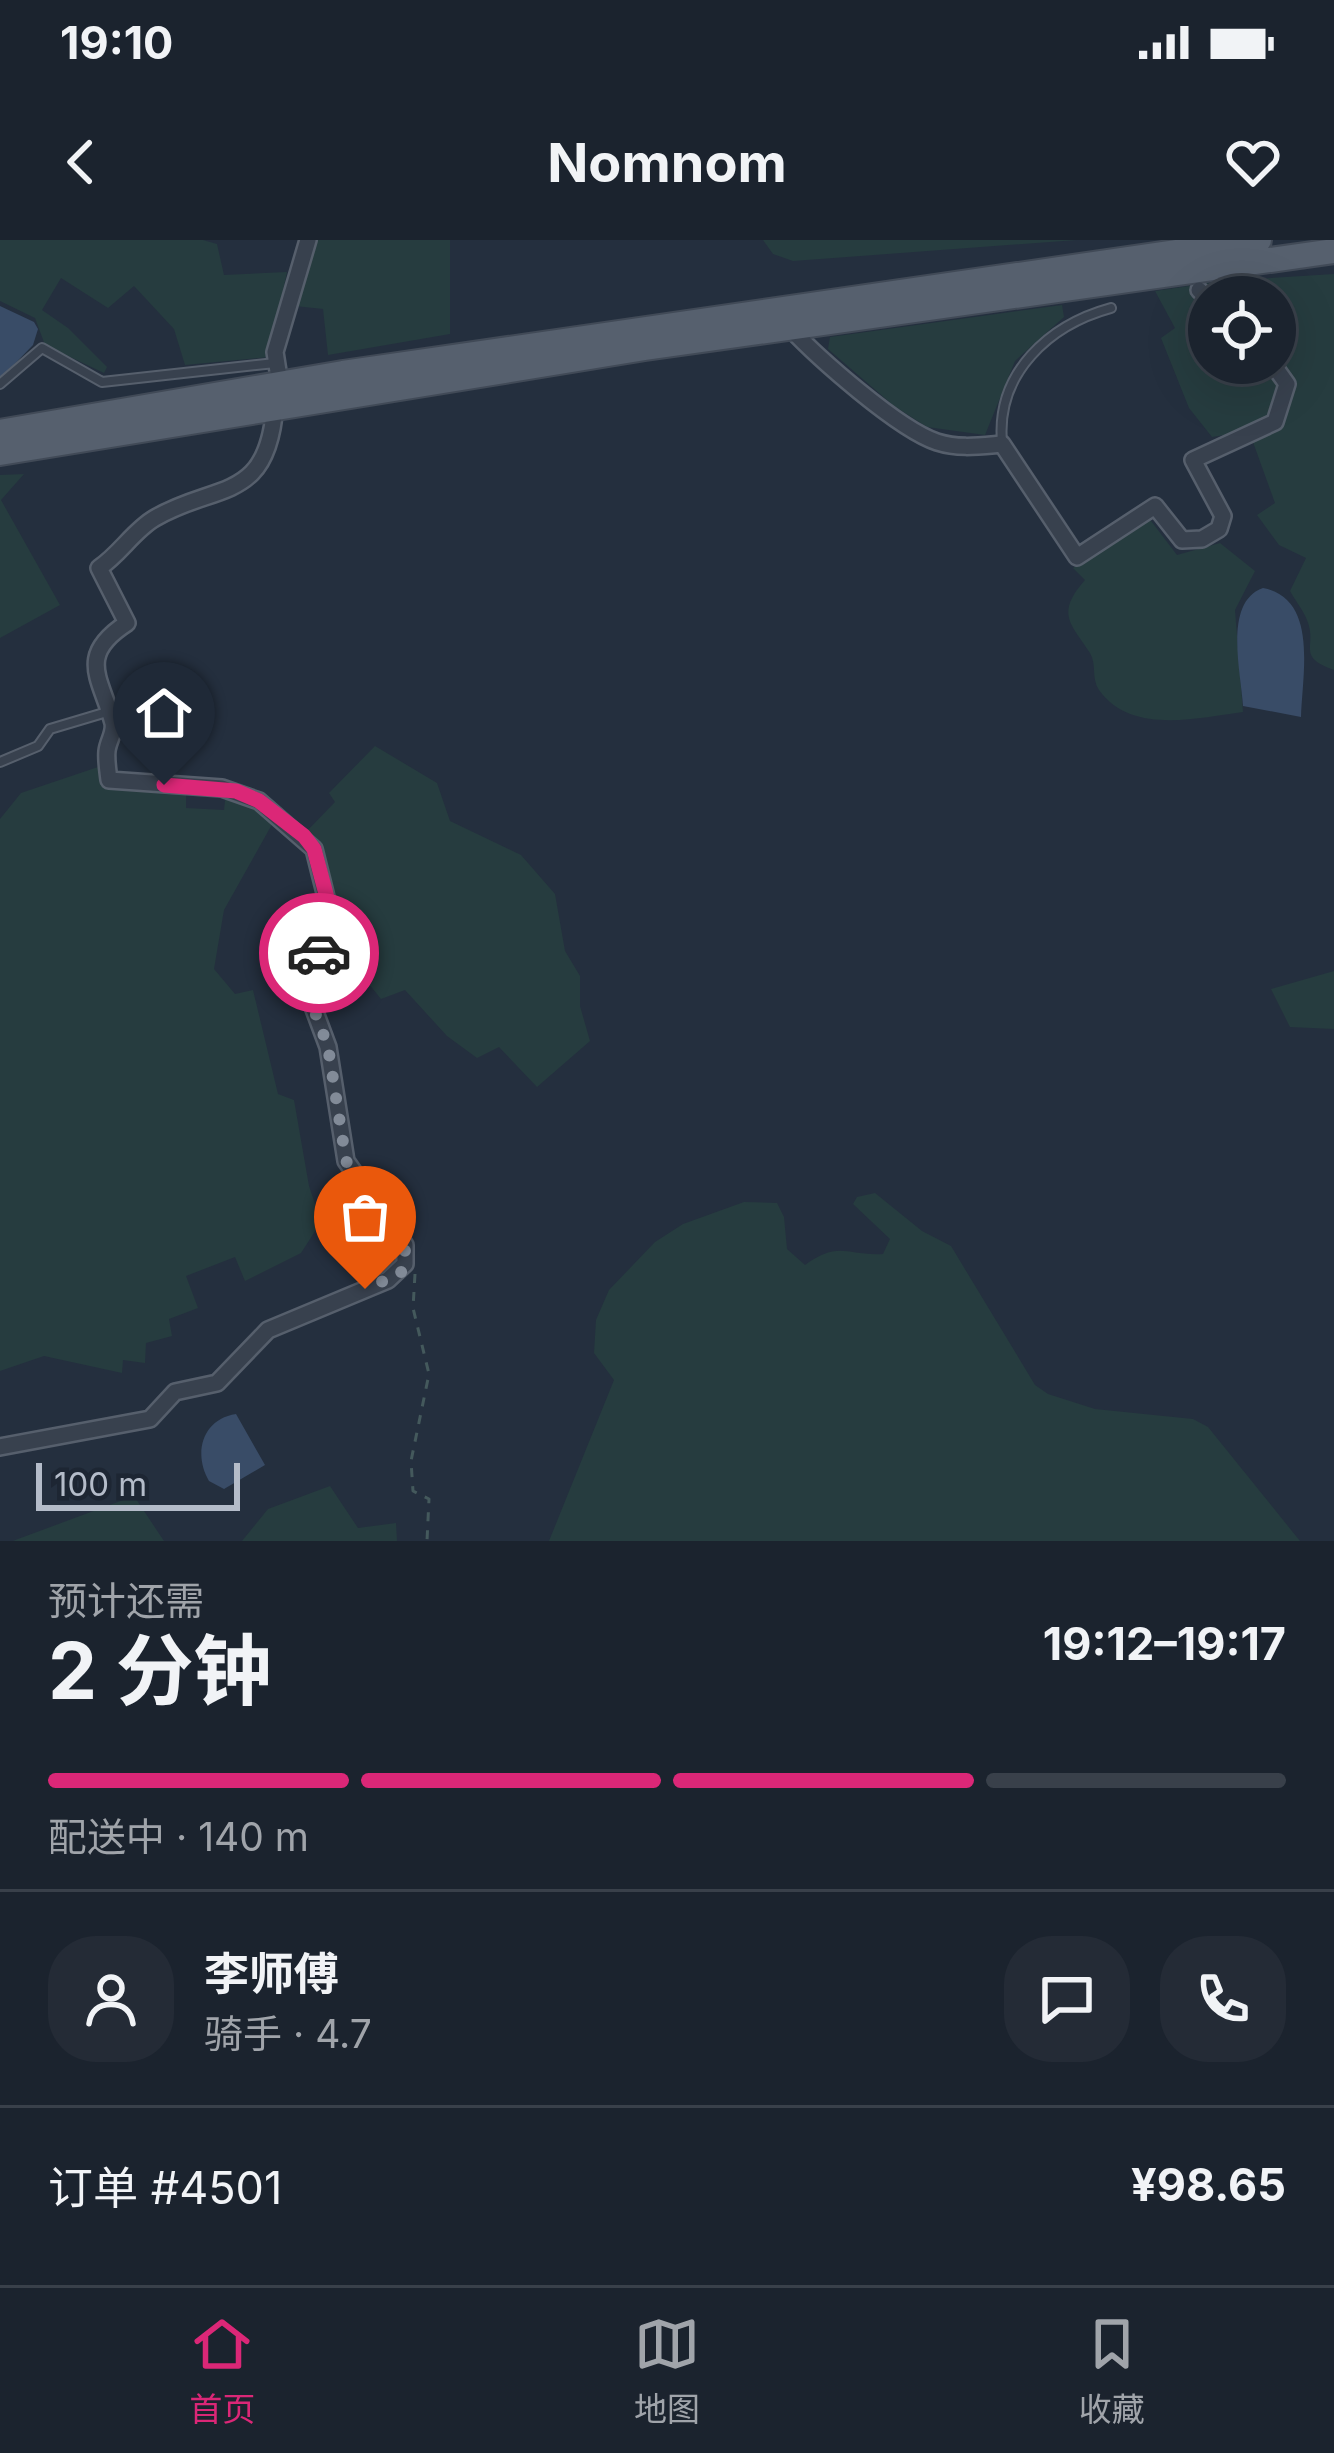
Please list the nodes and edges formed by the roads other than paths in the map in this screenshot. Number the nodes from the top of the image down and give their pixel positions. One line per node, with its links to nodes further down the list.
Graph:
1 (291, 240): 3 (street)
2 (1259, 240): 8 (main road)
3 (306, 248): 8 (street)
4 (1334, 251): 6 (main road)
5 (1111, 308): 11 (lane)
6 (788, 327): 8 (main road); 11 (street)
7 (0, 384): 8 (lane)
8 (278, 384): 10 (main road); 12 (main road); 13 (street)
9 (1286, 384): 11 (street)
10 (0, 432)
11 (1002, 443)
12 (0, 453)
13 (107, 712): 14 (lane); 15 (street)
14 (0, 762)
15 (0, 1448)

